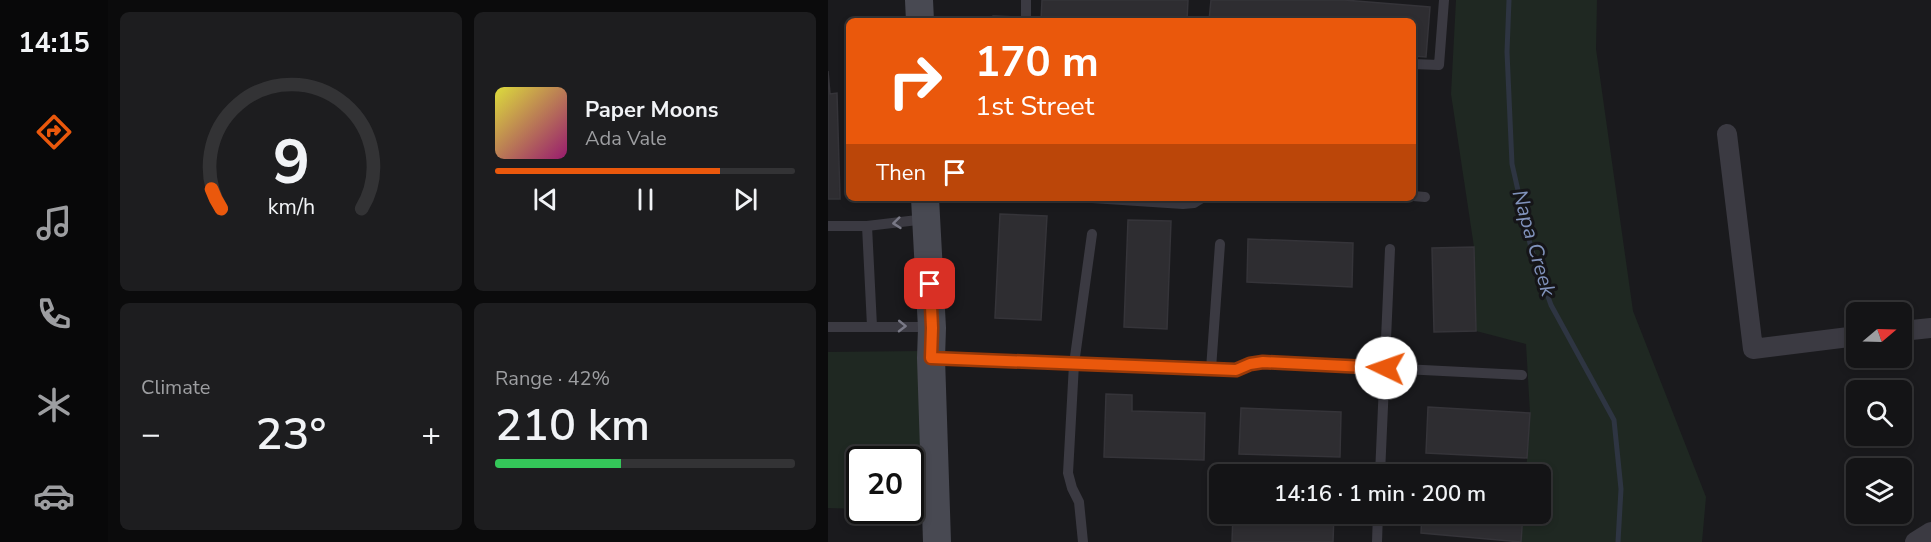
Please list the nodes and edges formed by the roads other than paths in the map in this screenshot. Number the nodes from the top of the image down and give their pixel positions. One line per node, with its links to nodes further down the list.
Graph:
1 (919, 0): 4 (main road)
2 (1026, 0): 5 (lane)
3 (1444, 0): 6 (lane)
4 (920, 18)
5 (1026, 18)
6 (1416, 64)
7 (1727, 134): 21 (street)
8 (1138, 201): 9 (lane)
9 (1197, 201)
10 (926, 209): 12 (lane, one-way to 12); 19 (main road)
11 (828, 226): 12 (lane)
12 (867, 226): 16 (lane)
13 (1092, 234): 23 (lane)
14 (1220, 244): 25 (lane)
15 (1390, 249): 24 (lane)
16 (872, 326): 17 (lane); 19 (lane, one-way to 19)
17 (828, 327)
18 (1931, 327): 20 (street)
19 (932, 328): 22 (main road)
20 (1912, 330)
21 (1846, 337)
22 (931, 358): 23 (lane); 30 (main road)
23 (1074, 364): 25 (lane); 31 (lane)
24 (1386, 368): 25 (lane); 26 (lane); 27 (lane)
25 (1211, 369)
26 (1522, 375)
27 (1381, 464)
28 (1378, 524): 32 (lane)
29 (1931, 532): 33 (street)
30 (937, 542)
31 (1083, 542)
32 (1377, 542)
33 (1915, 542)

